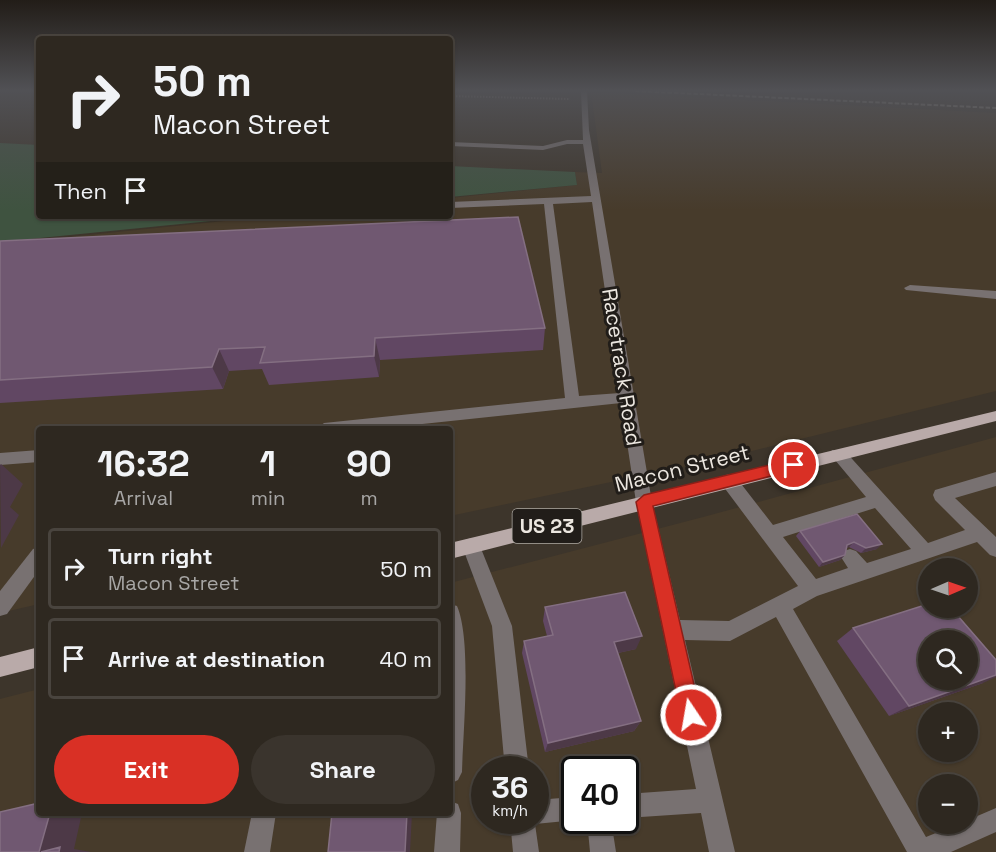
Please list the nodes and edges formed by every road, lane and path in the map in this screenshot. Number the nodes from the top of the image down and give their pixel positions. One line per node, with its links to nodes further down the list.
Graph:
1 (586, 131): 2 (street, Racetrack Road)
2 (587, 142): 3 (street); 4 (street, Racetrack Road)
3 (453, 144)
4 (596, 199): 5 (street); 9 (street, Racetrack Road)
5 (548, 200): 6 (street); 10 (street)
6 (453, 205)
7 (910, 288): 8 (street)
8 (996, 295)
9 (627, 397): 10 (street); 19 (street, Racetrack Road)
10 (573, 402): 12 (street)
11 (996, 416): 13 (main road, Macon Street / US 23)
12 (352, 426)
13 (838, 454): 17 (main road, Macon Street / US 23); 18 (street)
14 (36, 456): 15 (street)
15 (0, 459)
16 (996, 479): 20 (street)
17 (729, 481): 19 (main road, Macon Street / US 23); 21 (street)
18 (877, 501): 21 (street); 25 (street)
19 (644, 502): 22 (main road, Macon Street / US 23); 32 (street, Racetrack Road)
20 (979, 533): 23 (street); 25 (street)
21 (770, 534): 29 (street)
22 (471, 546): 24 (main road, Macon Street / US 23); 35 (street)
23 (996, 549)
24 (453, 550)
25 (925, 552): 28 (street)
26 (850, 557): 28 (street)
27 (36, 559): 31 (street)
28 (863, 572): 29 (street)
29 (812, 589): 30 (street)
30 (780, 604): 32 (street); 48 (street)
31 (0, 607)
32 (673, 630): 36 (street, Racetrack Road)
33 (36, 658): 34 (main road)
34 (0, 667)
35 (515, 756)
36 (710, 800): 37 (street); 47 (street, Racetrack Road)
37 (639, 805)
38 (263, 816): 43 (street)
39 (449, 816): 44 (street)
40 (996, 820): 48 (street)
41 (524, 834): 45 (street)
42 (601, 834): 46 (street)
43 (257, 852)
44 (447, 852)
45 (526, 852)
46 (603, 852)
47 (722, 852)
48 (921, 852)

